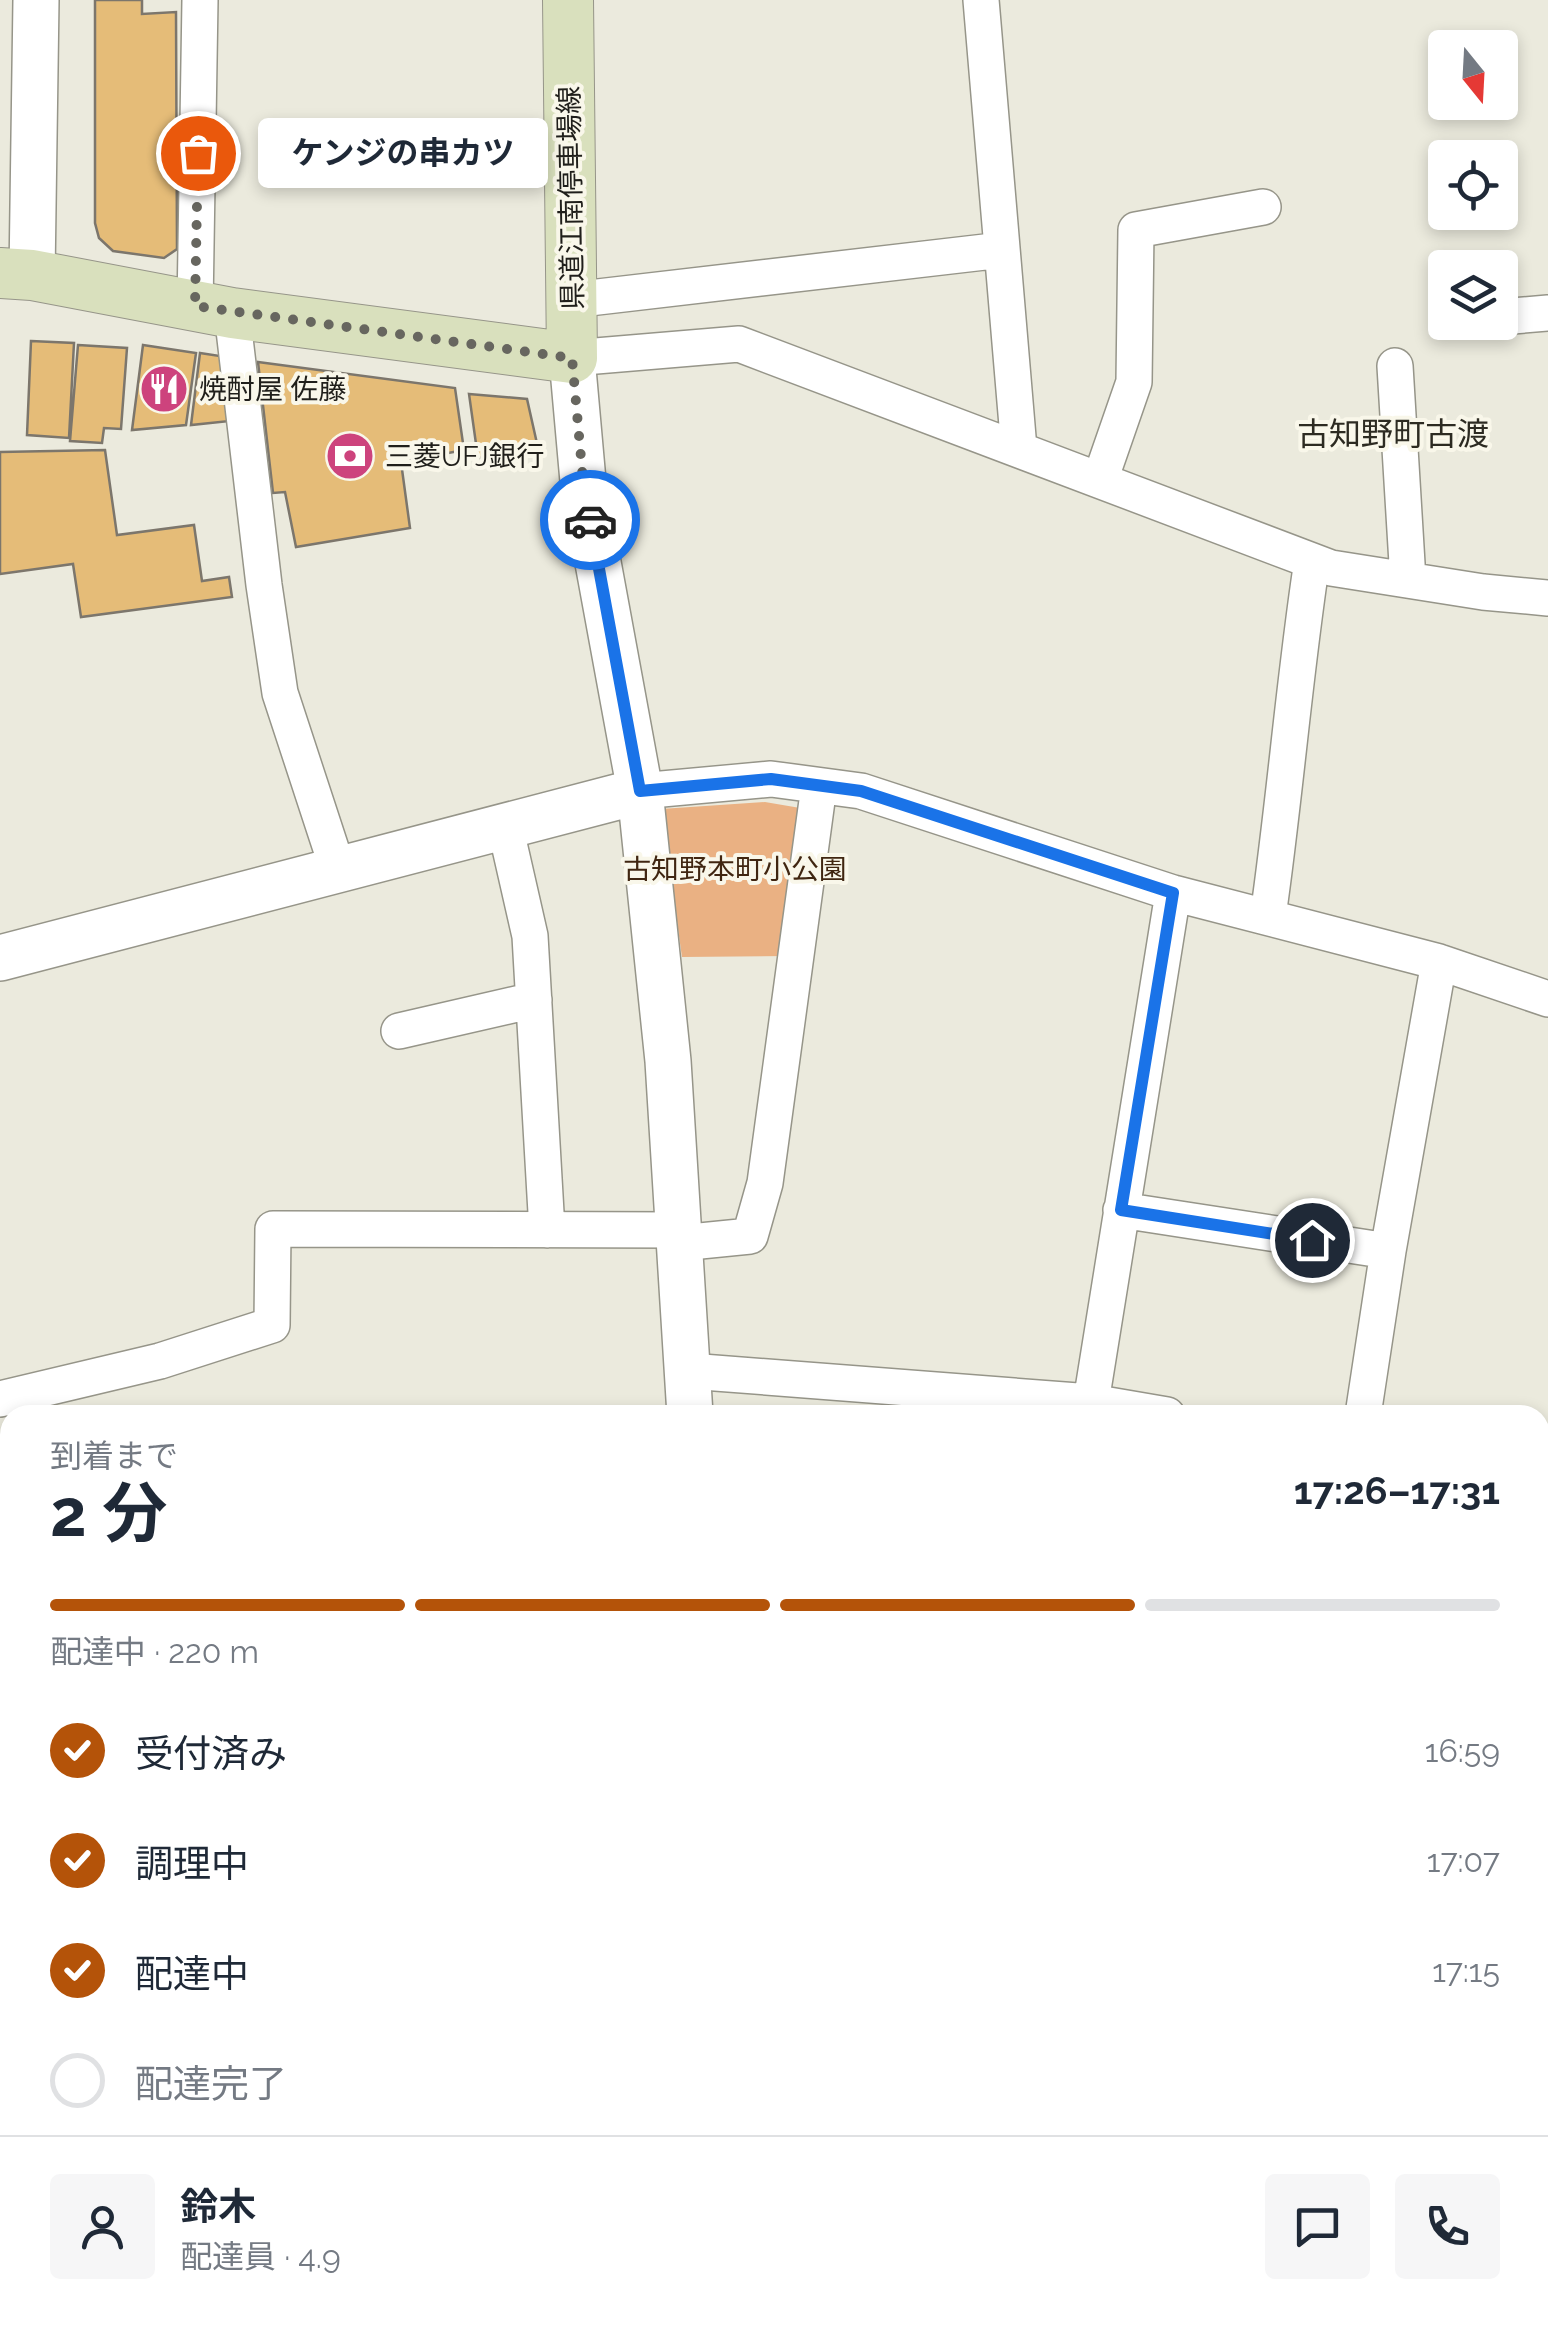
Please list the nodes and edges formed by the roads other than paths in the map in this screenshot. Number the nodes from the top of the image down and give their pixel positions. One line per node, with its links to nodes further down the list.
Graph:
1 (36, 0): 7 (street)
2 (200, 0): 9 (street)
3 (568, 0): 8 (main road, 県道江南停車場線)
4 (981, 0): 6 (street)
5 (1263, 206): 15 (street)
6 (1002, 250): 8 (street); 14 (street)
7 (16, 274): 9 (main road)
8 (572, 300): 12 (main road, 県道江南停車場線)
9 (213, 310): 12 (main road); 24 (street)
10 (1548, 313): 11 (street)
11 (1518, 316)
12 (572, 358): 14 (street); 22 (street)
13 (1395, 366): 18 (street)
14 (1019, 450): 15 (street)
15 (1100, 480): 16 (street)
16 (1312, 561): 18 (street); 26 (street)
17 (1548, 570): 19 (street)
18 (1408, 580): 19 (street)
19 (1506, 594): 20 (street)
20 (1548, 598)
21 (819, 786): 22 (street); 25 (street); 34 (street)
22 (640, 791): 23 (street); 34 (street)
23 (505, 826): 24 (street); 30 (street)
24 (338, 870): 27 (street)
25 (1173, 893): 26 (street); 32 (street)
26 (1268, 916): 28 (street)
27 (0, 958)
28 (1439, 962): 29 (street); 35 (street)
29 (1548, 999)
30 (534, 1000): 31 (street); 33 (street)
31 (399, 1031)
32 (1121, 1210): 35 (street); 38 (street)
33 (547, 1230): 34 (street); 37 (street)
34 (680, 1237): 36 (street)
35 (1388, 1251): 41 (street)
36 (689, 1370): 38 (street); 39 (street)
37 (0, 1398)
38 (1091, 1402): 40 (street)
39 (690, 1405)
40 (1109, 1405)
41 (1365, 1405)

